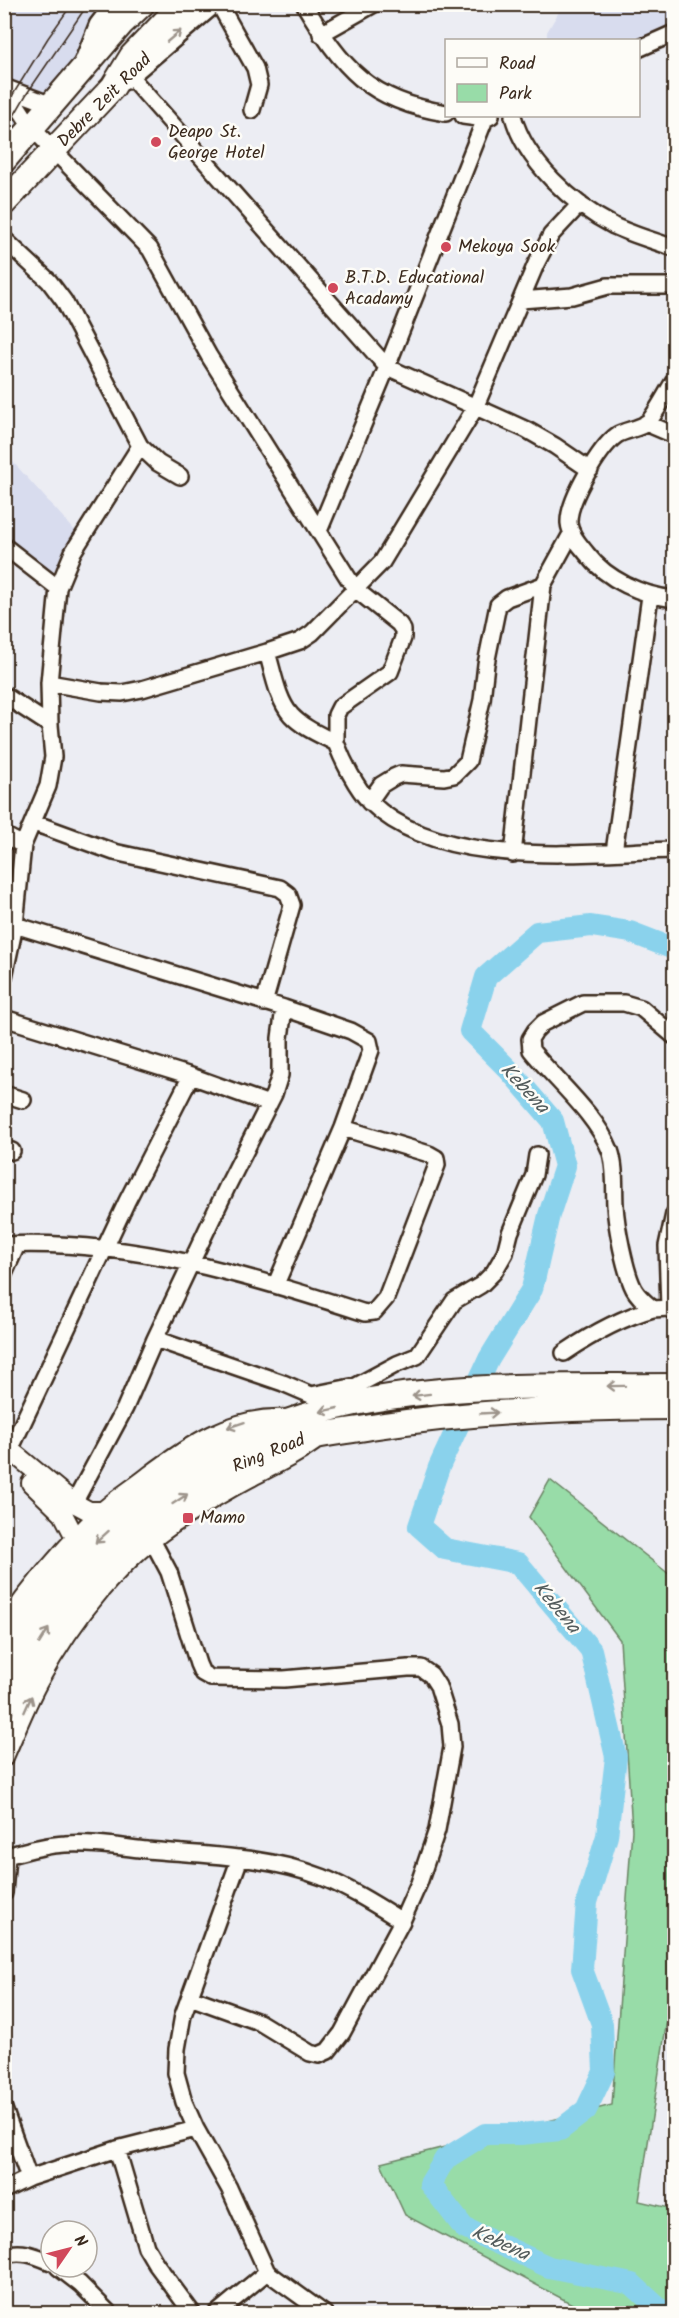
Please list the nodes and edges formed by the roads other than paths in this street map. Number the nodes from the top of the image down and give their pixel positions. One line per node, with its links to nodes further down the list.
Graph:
1 (117, 4): 11 (main road)
2 (142, 4): 11 (main road, Debre Zeit Road)
3 (182, 4): 12 (main road)
4 (211, 4): 12 (main road, Debre Zeit Road, one-way to 4)
5 (219, 4): 15 (street)
6 (304, 4): 9 (street)
7 (374, 4): 9 (street)
8 (675, 33): 10 (street)
9 (321, 34): 16 (street)
10 (640, 49)
11 (84, 67): 14 (main road, Debre Zeit Road)
12 (121, 81): 20 (main road, Debre Zeit Road); 28 (street)
13 (5, 87): 14 (street); 19 (street)
14 (52, 105): 19 (main road, Debre Zeit Road)
15 (252, 110)
16 (445, 113)
17 (488, 117): 28 (street)
18 (513, 117): 23 (street)
19 (32, 128): 20 (street); 21 (main road, Debre Zeit Road)
20 (54, 152): 22 (main road, Debre Zeit Road); 36 (street)
21 (4, 160)
22 (4, 203)
23 (580, 204): 25 (street); 27 (street)
24 (4, 239): 33 (street)
25 (675, 248)
26 (675, 286): 27 (street)
27 (521, 300): 30 (street)
28 (387, 367): 30 (street); 36 (street)
29 (675, 381): 31 (street)
30 (475, 408): 34 (street); 41 (street)
31 (646, 423): 32 (street); 34 (street)
32 (675, 435)
33 (140, 446): 35 (street); 40 (street)
34 (590, 470): 37 (street)
35 (180, 476)
36 (319, 531): 41 (street)
37 (572, 534): 39 (street); 42 (street)
38 (4, 546): 40 (street)
39 (543, 585): 49 (street); 55 (street)
40 (58, 588): 45 (street)
41 (355, 589): 44 (street); 48 (street)
42 (650, 596): 43 (street); 54 (street)
43 (675, 599)
44 (267, 652): 45 (street); 48 (street)
45 (49, 683): 47 (street)
46 (4, 695): 47 (street)
47 (50, 725): 50 (street)
48 (336, 743): 49 (street)
49 (369, 802): 55 (street)
50 (34, 823): 52 (street); 58 (street)
51 (4, 835): 52 (street)
52 (23, 846): 56 (street)
53 (675, 850): 54 (street)
54 (614, 852): 55 (street)
55 (513, 854)
56 (15, 925): 57 (street); 58 (street)
57 (4, 977)
58 (264, 1003): 59 (street)
59 (284, 1008): 65 (street); 66 (street)
60 (4, 1018): 62 (street)
61 (675, 1036): 74 (street)
62 (191, 1076): 65 (street); 70 (street)
63 (4, 1094): 64 (street)
64 (23, 1100)
65 (269, 1104): 71 (street)
66 (342, 1128): 73 (street); 73 (street)
67 (537, 1155): 75 (street)
68 (675, 1214): 74 (street)
69 (11, 1245): 70 (street); 72 (street)
70 (105, 1249): 71 (street); 81 (street)
71 (192, 1262): 73 (street); 75 (street)
72 (4, 1274)
73 (276, 1284)
74 (666, 1310): 76 (street)
75 (155, 1339): 82 (street)
76 (564, 1353)
77 (675, 1386): 79 (main road, Ring Road, one-way to 79)
78 (675, 1407): 80 (main road, Ring Road, one-way to 78)
79 (294, 1420): 83 (street, one-way to 83); 87 (main road, Ring Road, one-way to 87)
80 (322, 1435): 85 (street); 88 (main road, Ring Road, one-way to 80)
81 (6, 1452): 82 (street); 84 (street)
82 (74, 1503): 83 (street)
83 (103, 1511): 84 (street)
84 (76, 1539): 86 (street)
85 (152, 1539): 89 (street, one-way to 85); 93 (street)
86 (4, 1627)
87 (4, 1666)
88 (4, 1705)
89 (4, 1757)
90 (6, 1856): 91 (street); 92 (street)
91 (240, 1858): 93 (street); 94 (street)
92 (4, 1893)
93 (402, 1921): 94 (street)
94 (190, 1997): 96 (street)
95 (4, 2109): 98 (street)
96 (196, 2129): 97 (street); 102 (street)
97 (117, 2149): 98 (street); 105 (street)
98 (29, 2178): 99 (street)
99 (4, 2190)
100 (4, 2255): 101 (street)
101 (39, 2257)
102 (267, 2272): 106 (street); 107 (street)
103 (74, 2279): 104 (street)
104 (110, 2313)
105 (193, 2313)
106 (216, 2313)
107 (325, 2313)

